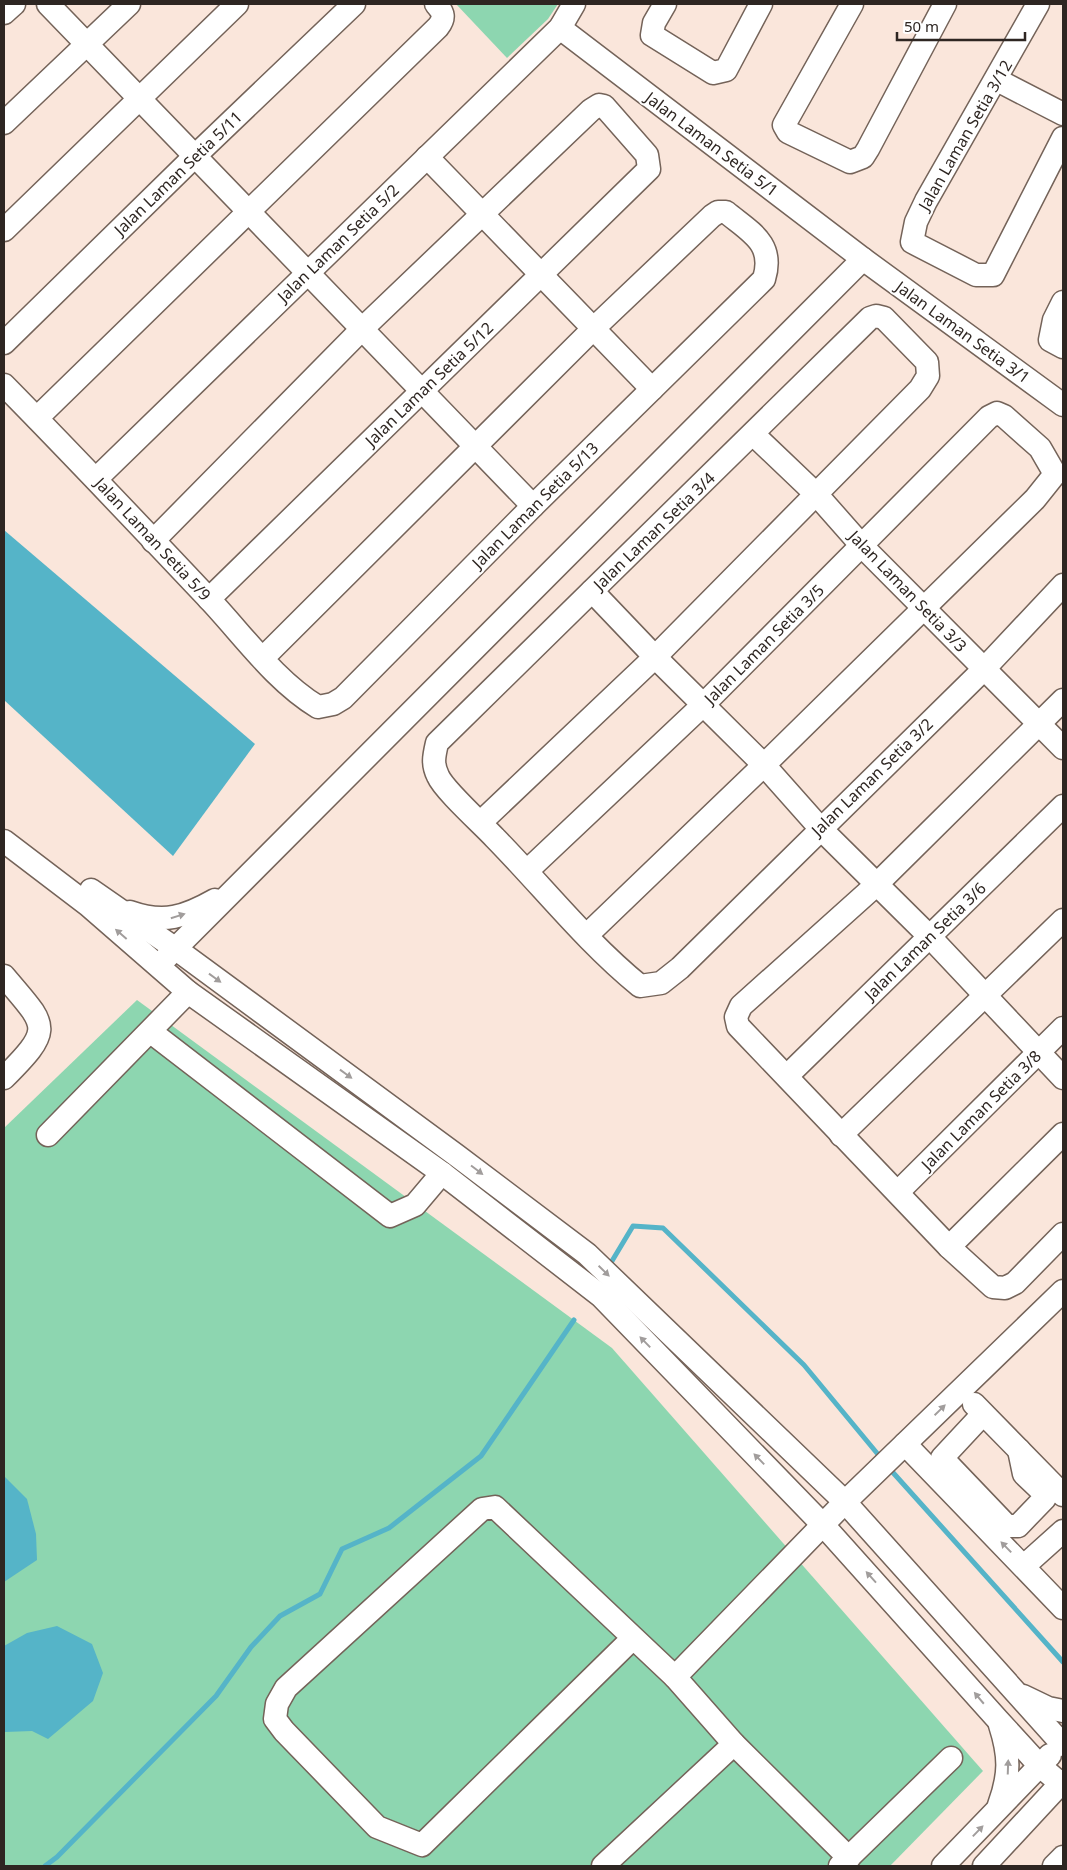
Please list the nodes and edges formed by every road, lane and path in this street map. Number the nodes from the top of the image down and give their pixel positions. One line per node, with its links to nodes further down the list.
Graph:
1 (14, 4): 13 (street)
2 (48, 4): 15 (street)
3 (129, 4): 15 (street)
4 (237, 4): 17 (street)
5 (354, 4): 21 (street, Jalan Laman Setia 5/11)
6 (436, 4): 23 (street)
7 (574, 4): 14 (street, Jalan Laman Setia 5/2)
8 (665, 4): 9 (street)
9 (761, 4)
10 (852, 4): 11 (street)
11 (945, 4)
12 (1038, 4): 16 (street, Jalan Laman Setia 3/12)
13 (4, 13)
14 (560, 28): 22 (street, Jalan Laman Setia 5/2); 26 (street, Jalan Laman Setia 5/1)
15 (88, 42): 17 (street); 19 (street)
16 (997, 80): 18 (street); 20 (street, Jalan Laman Setia 3/12)
17 (140, 97): 21 (street); 25 (street)
18 (1063, 114)
19 (4, 123)
20 (1063, 138)
21 (196, 155): 23 (street); 32 (street, Jalan Laman Setia 5/11)
22 (427, 157): 24 (street); 27 (street, Jalan Laman Setia 5/2)
23 (249, 212): 27 (street); 38 (street)
24 (482, 214): 28 (street); 28 (street, Jalan Laman Setia 5/12); 30 (street)
25 (4, 230)
26 (863, 259): 37 (street, Jalan Laman Setia 3/1); 66 (street)
27 (307, 272): 30 (street); 41 (street, Jalan Laman Setia 5/2)
28 (540, 275): 31 (street); 36 (street, Jalan Laman Setia 5/12)
29 (1063, 302): 33 (street)
30 (362, 328): 36 (street); 44 (street)
31 (593, 329): 35 (street); 35 (street, Jalan Laman Setia 5/13); 40 (street)
32 (4, 343)
33 (1057, 343)
34 (4, 385): 38 (street, Jalan Laman Setia 5/9)
35 (652, 389): 43 (street, Jalan Laman Setia 5/13)
36 (422, 391): 40 (street); 48 (street, Jalan Laman Setia 5/12)
37 (1063, 405)
38 (37, 418): 41 (street, Jalan Laman Setia 5/9)
39 (753, 434): 42 (street, Jalan Laman Setia 3/3); 42 (street, Jalan Laman Setia 3/4); 47 (street, Jalan Laman Setia 3/4)
40 (476, 446): 43 (street); 50 (street)
41 (96, 479): 44 (street, Jalan Laman Setia 5/9)
42 (817, 495): 45 (street, Jalan Laman Setia 3/3); 51 (street)
43 (533, 506): 53 (street, Jalan Laman Setia 5/13)
44 (153, 541): 48 (street, Jalan Laman Setia 5/9)
45 (862, 546): 49 (street, Jalan Laman Setia 3/3); 49 (street, Jalan Laman Setia 3/5); 55 (street, Jalan Laman Setia 3/5)
46 (1063, 585): 52 (street, Jalan Laman Setia 3/2)
47 (592, 591): 51 (street); 60 (street, Jalan Laman Setia 3/4)
48 (209, 599): 50 (street, Jalan Laman Setia 5/9)
49 (924, 608): 52 (street, Jalan Laman Setia 3/3); 58 (street)
50 (263, 658): 53 (street, Jalan Laman Setia 5/9)
51 (655, 658): 55 (street); 60 (street)
52 (984, 669): 56 (street, Jalan Laman Setia 3/3); 62 (street, Jalan Laman Setia 3/2)
53 (299, 696)
54 (1063, 700): 56 (street)
55 (703, 705): 58 (street); 64 (street, Jalan Laman Setia 3/5)
56 (1040, 724): 57 (street, Jalan Laman Setia 3/3); 65 (street)
57 (1063, 748)
58 (764, 765): 62 (street); 69 (street)
59 (1063, 806): 70 (street, Jalan Laman Setia 3/6)
60 (480, 822): 64 (street)
61 (4, 826): 67 (street)
62 (820, 828): 65 (street); 69 (street, Jalan Laman Setia 3/2)
63 (4, 841): 72 (street, one-way to 63)
64 (527, 871): 69 (street)
65 (876, 885): 70 (street); 79 (street)
66 (234, 889): 67 (street, one-way to 66); 71 (street)
67 (114, 907): 71 (street)
68 (1063, 920): 75 (street)
69 (586, 935)
70 (930, 937): 75 (street); 79 (street, Jalan Laman Setia 3/6)
71 (176, 949): 72 (street); 96 (street, one-way to 96)
72 (158, 966): 74 (street)
73 (4, 976): 80 (street)
74 (188, 992): 77 (street); 85 (street)
75 (986, 995): 78 (street); 84 (street)
76 (1063, 1028): 78 (street, Jalan Laman Setia 3/8)
77 (151, 1032): 83 (street); 85 (street)
78 (1039, 1052): 81 (street); 86 (street, Jalan Laman Setia 3/8)
79 (787, 1076): 84 (street)
80 (4, 1078)
81 (1063, 1078)
82 (1063, 1134): 88 (street)
83 (48, 1135)
84 (841, 1135): 86 (street)
85 (442, 1173): 98 (street, one-way to 85)
86 (898, 1192): 88 (street)
87 (1063, 1234): 88 (street)
88 (949, 1247)
89 (1063, 1291): 90 (street)
90 (961, 1390): 91 (street); 92 (street, one-way to 90)
91 (983, 1414): 93 (street); 94 (street)
92 (899, 1450): 96 (street); 97 (street)
93 (1019, 1450): 94 (street); 95 (street)
94 (970, 1488): 97 (street)
95 (1063, 1495)
96 (845, 1502): 98 (street); 103 (street)
97 (971, 1512): 100 (street, one-way to 97)
98 (824, 1526): 104 (street); 106 (street, one-way to 98)
99 (1063, 1531): 100 (street)
100 (1024, 1566): 101 (street)
101 (1063, 1608)
102 (633, 1638): 102 (street); 104 (street)
103 (994, 1670): 105 (street); 108 (street)
104 (675, 1677): 107 (street)
105 (1063, 1711)
106 (998, 1720): 110 (street); 112 (street, one-way to 106)
107 (734, 1744): 114 (street); 115 (street)
108 (1063, 1744): 110 (street)
109 (951, 1758): 114 (street)
110 (1039, 1765): 111 (street); 112 (street)
111 (1062, 1782): 117 (street)
112 (995, 1813): 116 (street, one-way to 112)
113 (1063, 1857): 118 (street)
114 (845, 1862)
115 (603, 1866)
116 (944, 1866)
117 (984, 1866)
118 (1054, 1866)

